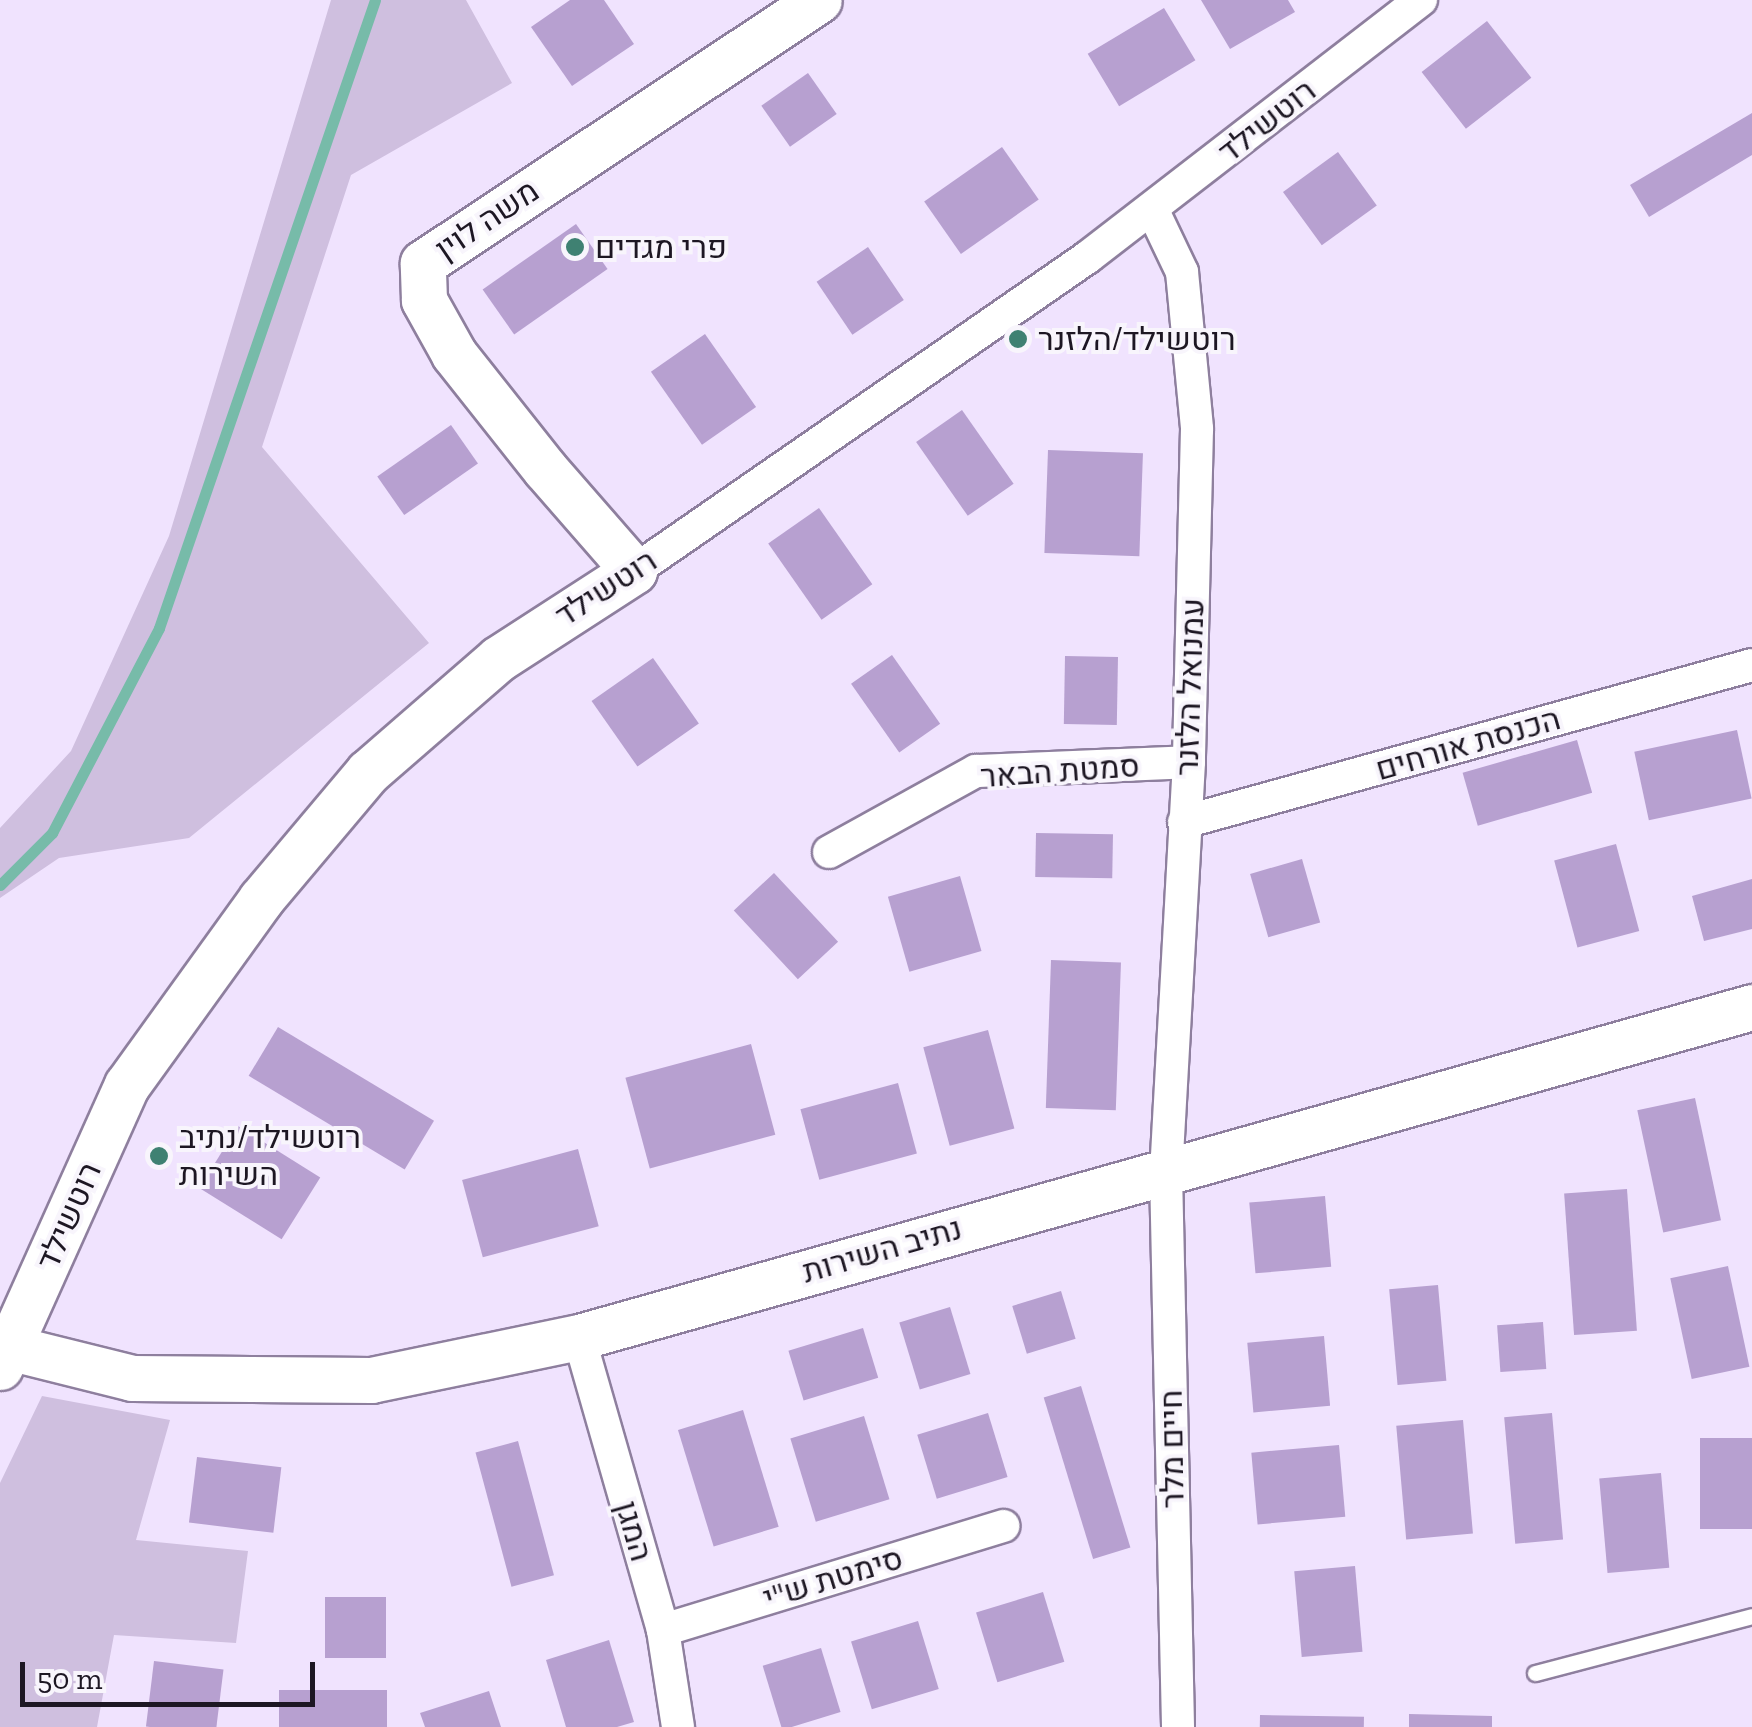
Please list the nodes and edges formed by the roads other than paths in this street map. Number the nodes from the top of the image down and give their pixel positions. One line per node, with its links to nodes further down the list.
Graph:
1 (819, 0): 4 (main road, משה לוין)
2 (1421, 0): 3 (street, רוטשילד)
3 (1152, 209): 4 (street, רוטשילד); 6 (street, עמנואל הלזנר)
4 (634, 571): 12 (main road, רוטשילד)
5 (1752, 665): 7 (street, הכנסת אורחים)
6 (1189, 762): 7 (street, עמנואל הלזנר); 8 (street, סמטת הבאר)
7 (1184, 822): 10 (street, עמנואל הלזנר)
8 (830, 852)
9 (1752, 1008): 10 (main road, נתיב השירות)
10 (1166, 1172): 11 (main road, נתיב השירות); 18 (street, חיים מלר)
11 (578, 1337): 12 (main road, נתיב השירות); 15 (street, המגן)
12 (3, 1354)
13 (1003, 1526): 15 (street, סימטת ש"י)
14 (1752, 1616): 16 (lane)
15 (663, 1630): 17 (street, המגן)
16 (1535, 1673)
17 (678, 1727)
18 (1178, 1727)

